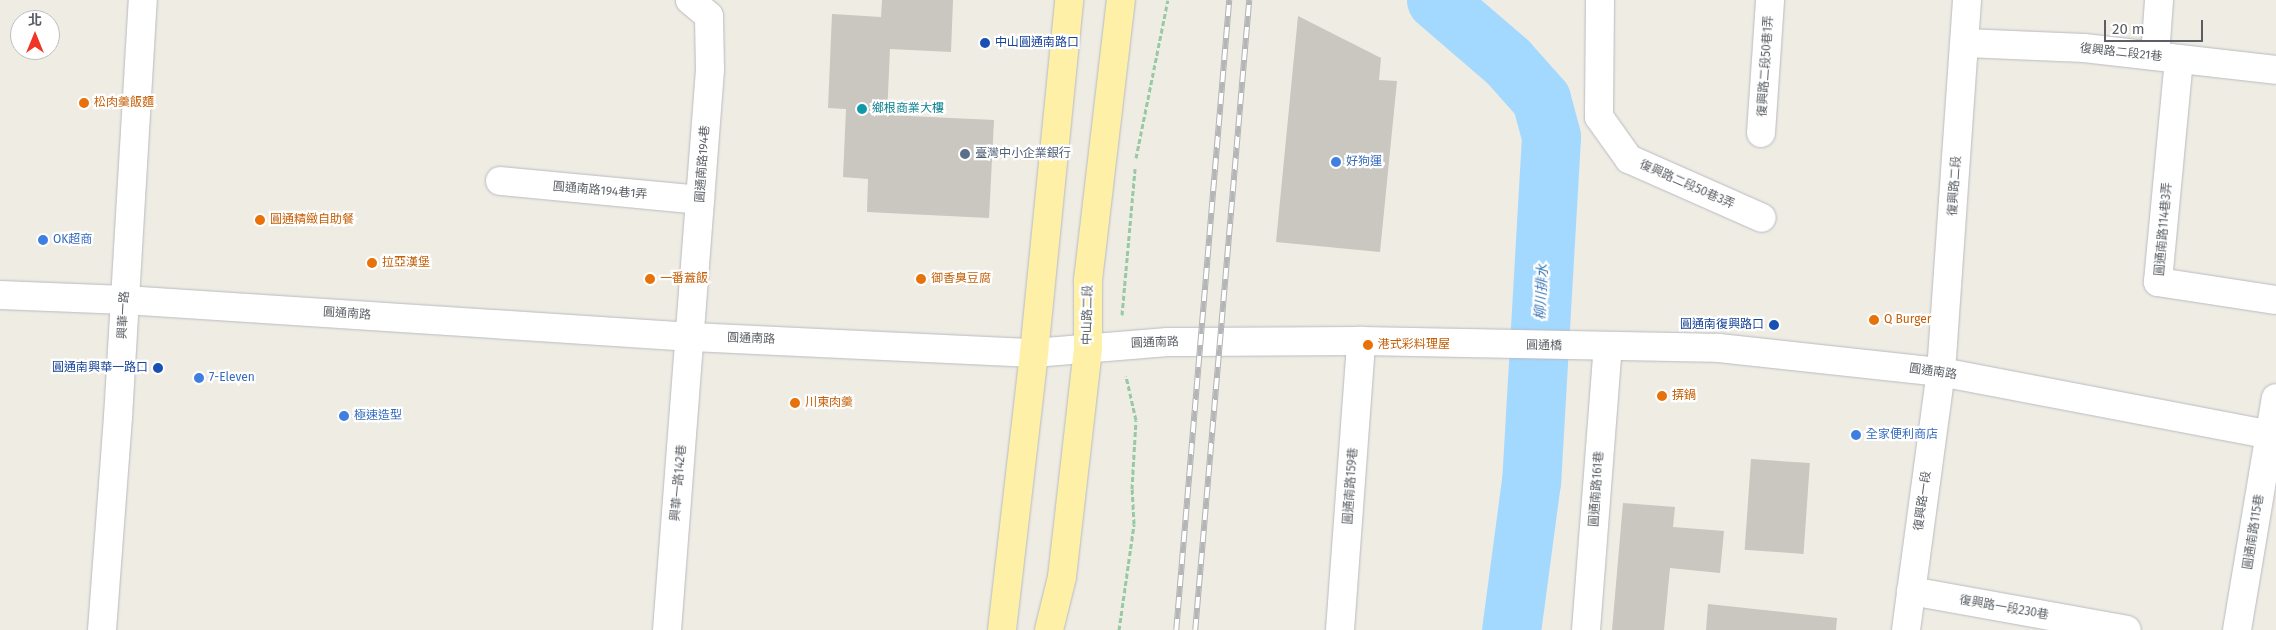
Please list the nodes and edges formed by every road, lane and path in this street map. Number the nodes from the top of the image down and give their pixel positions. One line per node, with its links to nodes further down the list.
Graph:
1 (143, 0): 17 (street, 興華一路)
2 (690, 0): 14 (street, 圓通南路194巷)
3 (1069, 0): 24 (main road)
4 (1121, 0): 23 (main road, 中山路二段)
5 (1600, 0): 15 (street, 復興路二段50巷3弄)
6 (1770, 0): 12 (street, 復興路二段50巷1弄)
7 (1967, 0): 9 (street, 復興路二段)
8 (2159, 0): 10 (street)
9 (1965, 43): 10 (street, 復興路二段21巷); 25 (street, 復興路二段)
10 (2167, 58): 11 (street, 復興路二段21巷); 18 (street, 圓通南路114巷3弄)
11 (2276, 70)
12 (1762, 133)
13 (500, 181): 14 (street, 圓通南路194巷1弄)
14 (700, 200): 19 (street, 圓通南路194巷)
15 (1762, 218)
16 (0, 295): 17 (street, 圓通南路)
17 (125, 300): 19 (street, 圓通南路); 29 (street, 興華一路)
18 (2276, 300)
19 (692, 337): 24 (street, 圓通南路); 30 (street, 興華一路142巷)
20 (1361, 341): 21 (street, 圓通南路); 23 (street, 圓通南路); 33 (street, 圓通南路159巷)
21 (1503, 345): 22 (street, 圓通橋)
22 (1597, 347): 25 (street, 圓通南路); 34 (street, 圓通南路161巷)
23 (1088, 348): 24 (street, 圓通南路); 32 (main road, 中山路二段)
24 (1034, 352): 31 (main road)
25 (1941, 372): 27 (street, 圓通南路); 28 (street, 復興路一段)
26 (2276, 398): 27 (street, 圓通南路115巷)
27 (2273, 435): 37 (street, 圓通南路115巷)
28 (1911, 591): 35 (street, 復興路一段); 36 (street, 復興路一段230巷)
29 (102, 630)
30 (667, 630)
31 (1002, 630)
32 (1049, 630)
33 (1340, 630)
34 (1586, 630)
35 (1906, 630)
36 (2127, 630)
37 (2237, 630)

